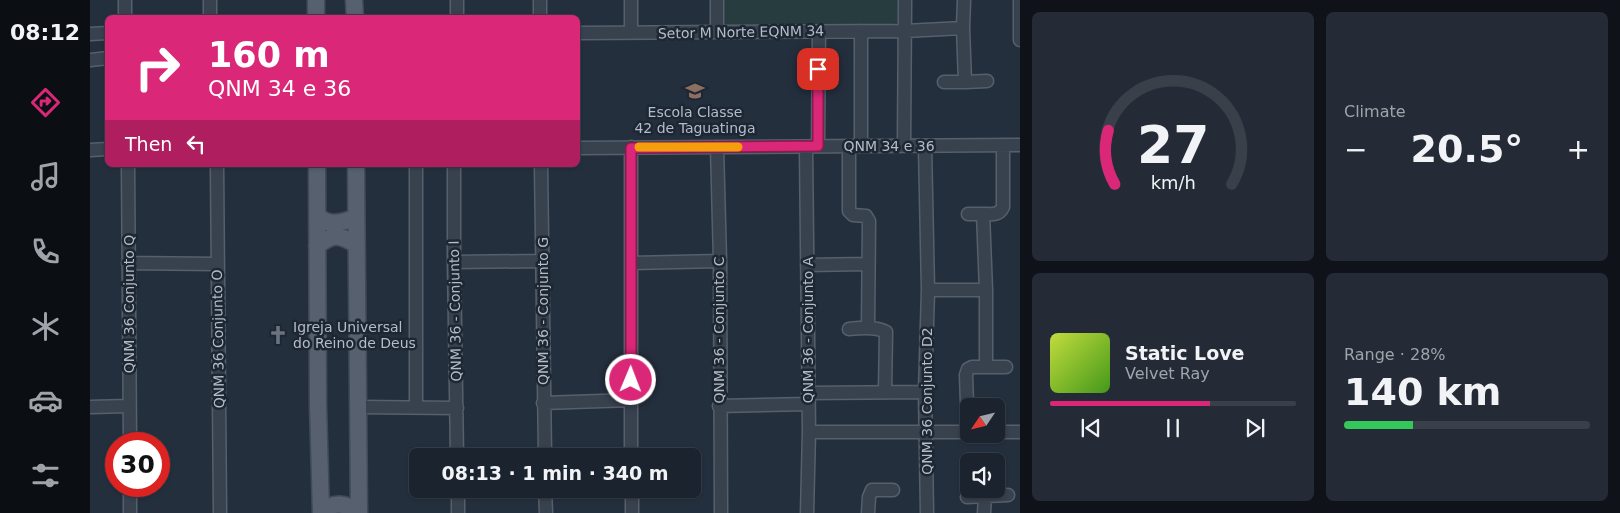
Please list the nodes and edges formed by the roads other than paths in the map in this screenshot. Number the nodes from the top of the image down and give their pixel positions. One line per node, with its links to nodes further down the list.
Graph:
1 (125, 0): 12 (street)
2 (210, 0): 13 (street)
3 (316, 0): 14 (main road)
4 (354, 0): 15 (main road)
5 (457, 0): 16 (street)
6 (540, 0): 17 (street)
7 (631, 0): 24 (street)
8 (716, 0): 23 (street)
9 (905, 0): 21 (street)
10 (964, 0): 18 (street)
11 (1020, 0): 27 (street)
12 (125, 15)
13 (210, 15)
14 (316, 15)
15 (355, 15)
16 (457, 15)
17 (540, 15)
18 (963, 28): 21 (street, Setor M Norte EQNM 34); 32 (street)
19 (819, 31): 20 (street, Setor M Norte EQNM 34); 23 (street, Setor M Norte EQNM 34); 35 (street, QNM 36 - Conjunto A)
20 (861, 31): 21 (street, Setor M Norte EQNM 34); 39 (street)
21 (905, 31): 36 (street)
22 (580, 32): 24 (street, Setor M Norte EQNM 34)
23 (716, 32): 24 (street, Setor M Norte EQNM 34)
24 (631, 33)
25 (90, 34): 26 (street)
26 (105, 34)
27 (1020, 40)
28 (105, 58): 29 (street)
29 (90, 60)
30 (987, 81): 32 (street)
31 (944, 82): 32 (street)
32 (965, 82)
33 (1003, 145): 34 (street, QNM 34 e 36); 37 (street, QNM 34 e 36); 52 (street)
34 (1020, 145)
35 (812, 146): 38 (street, QNM 34 e 36); 39 (street, QNM 34 e 36); 64 (street, QNM 36 - Conjunto A)
36 (904, 146): 37 (street, QNM 34 e 36); 39 (street, QNM 34 e 36)
37 (925, 146): 65 (street, QNM 36 Conjunto D2)
38 (717, 147): 41 (street, QNM 34 e 36); 58 (street, QNM 36 - Conjunto C)
39 (855, 147): 63 (street)
40 (580, 148): 41 (street, QNM 34 e 36)
41 (631, 148): 61 (street)
42 (105, 149): 43 (street)
43 (90, 150)
44 (128, 167): 60 (street, QNM 36 Conjunto Q)
45 (217, 167): 62 (street, QNM 36 Conjunto O)
46 (317, 167): 53 (main road)
47 (356, 167): 54 (main road)
48 (416, 167): 81 (street)
49 (454, 167): 59 (street, QNM 36 - Conjunto I)
50 (541, 167): 57 (street, QNM 36 - Conjunto G)
51 (968, 214): 52 (street)
52 (982, 214): 66 (street)
53 (318, 216): 54 (main road); 56 (main road)
54 (356, 217): 55 (main road)
55 (355, 244): 56 (main road); 80 (main road)
56 (317, 246): 103 (main road)
57 (543, 261): 59 (street); 76 (street, QNM 36 - Conjunto G)
58 (720, 261): 61 (street); 78 (street, QNM 36 - Conjunto C)
59 (454, 262): 82 (street, QNM 36 - Conjunto I)
60 (128, 263): 62 (street); 77 (street, QNM 36 Conjunto Q)
61 (632, 263): 75 (street)
62 (217, 264): 102 (street, QNM 36 Conjunto O)
63 (867, 264): 64 (street); 67 (street)
64 (807, 265): 73 (street, QNM 36 - Conjunto A)
65 (928, 290): 66 (street); 72 (street, QNM 36 Conjunto D2)
66 (986, 290): 69 (street)
67 (868, 328): 68 (street); 71 (street)
68 (849, 329)
69 (986, 367): 70 (street); 74 (street)
70 (1006, 367)
71 (885, 392): 72 (street); 73 (street)
72 (925, 392): 85 (street, QNM 36 Conjunto D2)
73 (808, 398): 78 (street); 84 (street, QNM 36 - Conjunto A)
74 (967, 398)
75 (631, 400): 76 (street); 91 (street)
76 (543, 403): 90 (street, QNM 36 - Conjunto G)
77 (129, 406): 79 (street); 83 (street, QNM 36 Conjunto Q)
78 (719, 406): 107 (street, QNM 36 - Conjunto C)
79 (90, 407)
80 (358, 407): 81 (street); 100 (main road)
81 (416, 408): 82 (street)
82 (456, 408): 89 (street, QNM 36 - Conjunto I)
83 (130, 432)
84 (809, 432): 85 (street); 108 (street, QNM 36 - Conjunto A)
85 (925, 432): 86 (street); 110 (street, QNM 36 Conjunto D2)
86 (960, 432)
87 (1005, 432): 88 (street)
88 (1020, 432)
89 (457, 448)
90 (545, 448)
91 (631, 448)
92 (893, 490): 109 (street)
93 (1005, 495): 94 (street)
94 (1008, 495)
95 (130, 497): 101 (street)
96 (458, 498): 104 (street)
97 (545, 498): 105 (street)
98 (632, 498): 106 (street)
99 (984, 498): 111 (street)
100 (359, 512): 103 (main road)
101 (130, 513)
102 (220, 513)
103 (321, 513)
104 (458, 513)
105 (546, 513)
106 (632, 513)
107 (720, 513)
108 (808, 513)
109 (868, 513)
110 (926, 513)
111 (984, 513)

